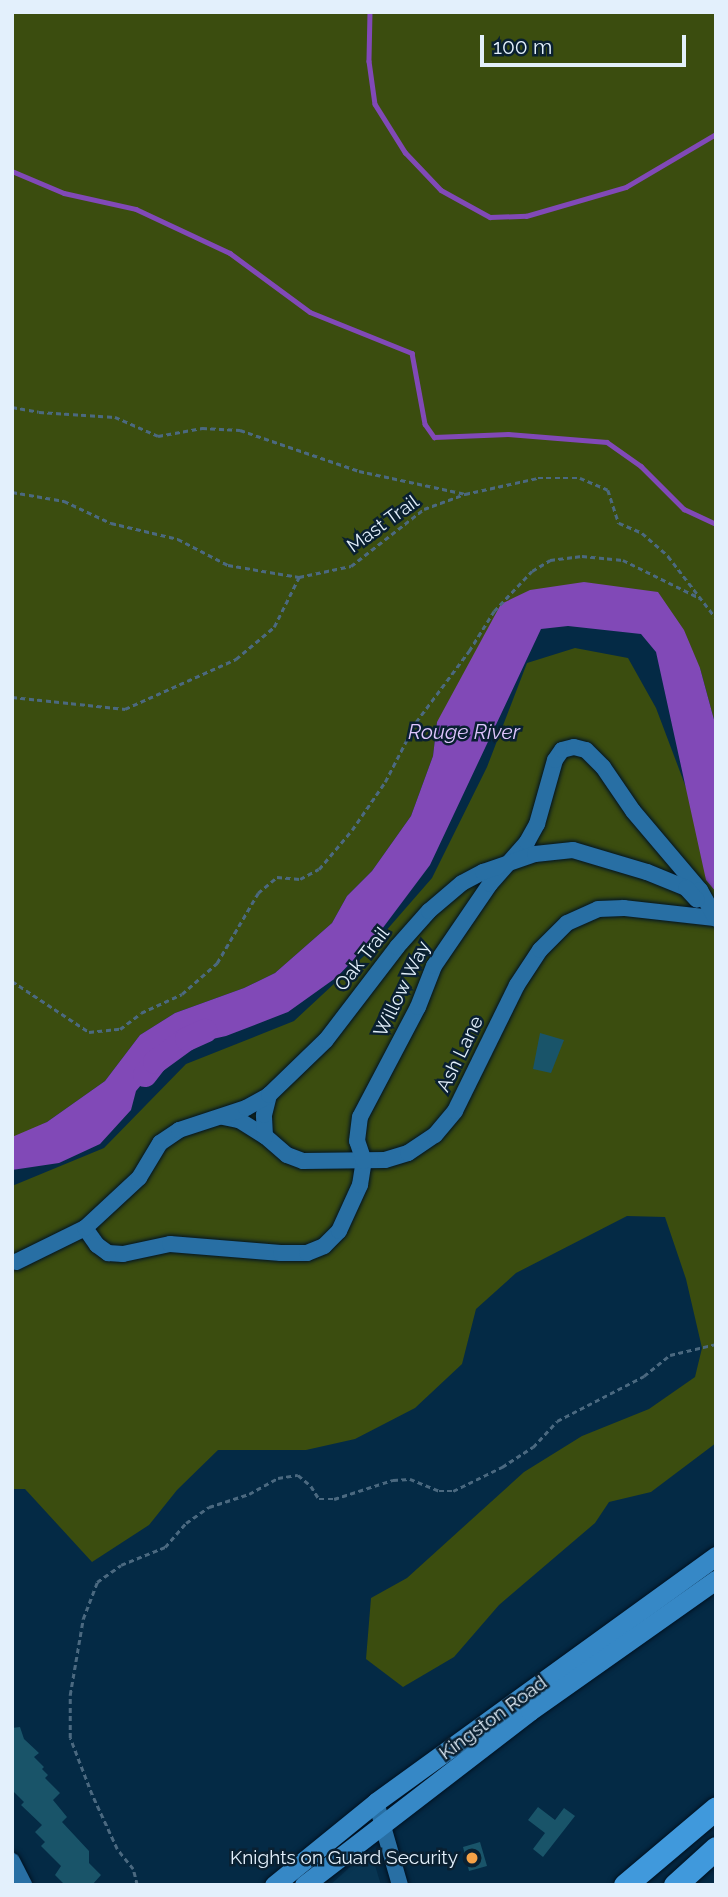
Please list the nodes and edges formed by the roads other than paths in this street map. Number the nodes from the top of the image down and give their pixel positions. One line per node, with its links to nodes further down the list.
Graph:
1 (510, 863): 2 (street, Oak Trail); 2 (street, Willow Way); 3 (street, Oak Trail); 6 (street, Willow Way)
2 (715, 918): 6 (street, Ash Lane)
3 (269, 1095): 4 (street, Oak Trail); 5 (street)
4 (223, 1117): 5 (street, Ash Lane); 7 (street, Oak Trail)
5 (265, 1136): 6 (street, Ash Lane)
6 (364, 1161): 7 (street, Willow Way)
7 (85, 1228): 8 (street, Oak Trail)
8 (16, 1262)
9 (716, 1556): 11 (main road, Kingston Road)
10 (716, 1580): 13 (main road, Kingston Road)
11 (376, 1802): 13 (street); 16 (main road, Kingston Road)
12 (716, 1808): 21 (highway)
13 (382, 1823): 16 (main road, Kingston Road); 20 (street)
14 (716, 1848): 22 (highway)
15 (12, 1861): 17 (street)
16 (320, 1871): 18 (main road, Kingston Road); 19 (main road, Kingston Road)
17 (24, 1885)
18 (274, 1885)
19 (304, 1885)
20 (400, 1885)
21 (625, 1885)
22 (675, 1885)

